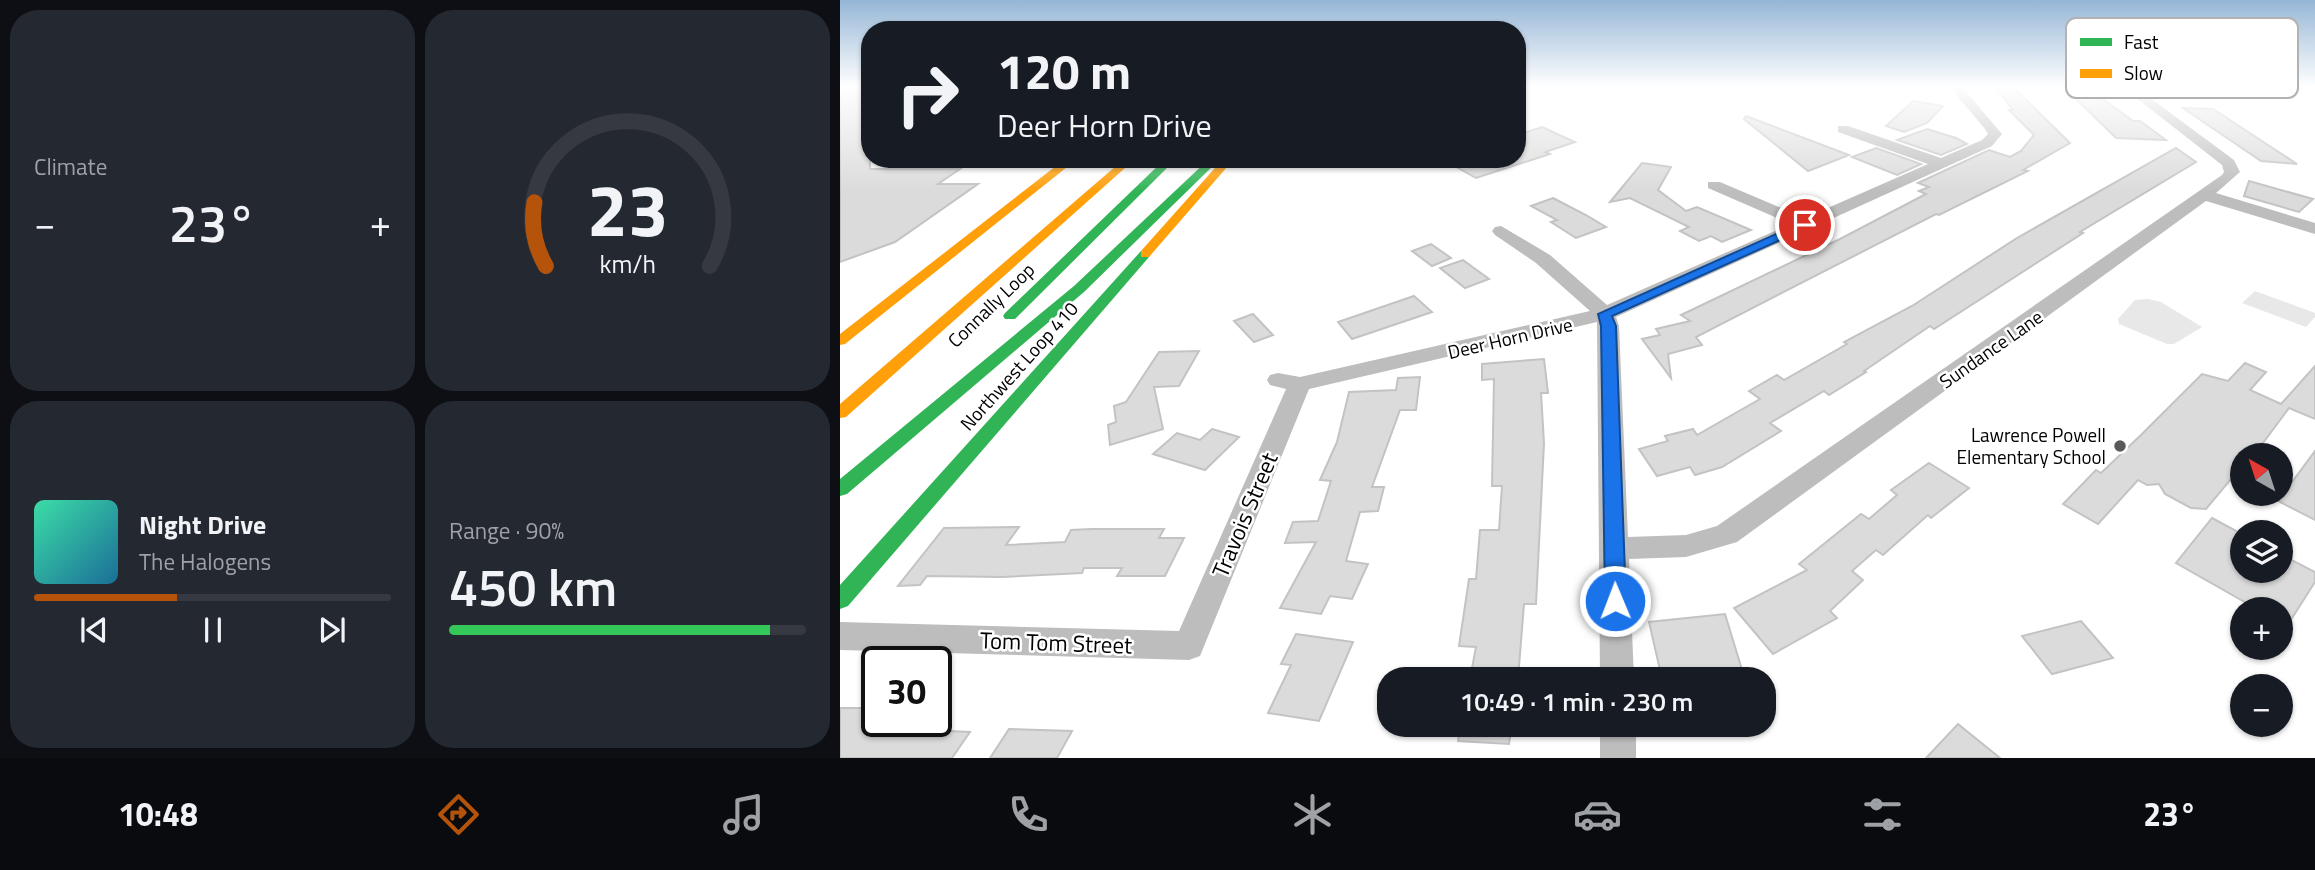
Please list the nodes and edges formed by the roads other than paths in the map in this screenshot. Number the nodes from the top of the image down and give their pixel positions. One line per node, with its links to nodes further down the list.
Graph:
1 (1984, 121): 4 (street, Deer Horn Drive)
2 (2174, 121): 13 (street, Sundance Lane)
3 (1843, 129): 4 (street)
4 (1943, 164): 14 (street, Deer Horn Drive)
5 (1071, 168): 20 (main road)
6 (1074, 168): 12 (main road)
7 (1120, 168): 21 (main road, Connally Loop)
8 (1162, 168): 19 (main road, Connally Loop)
9 (1206, 168): 26 (main road)
10 (1221, 168): 28 (main road, Northwest Loop 410)
11 (1714, 185): 14 (street)
12 (1058, 191)
13 (2207, 196): 15 (street); 27 (street, Sundance Lane)
14 (1805, 225): 17 (street, Deer Horn Drive)
15 (2315, 229)
16 (1501, 231): 17 (street)
17 (1605, 314): 22 (street, Deer Horn Drive); 27 (street)
18 (915, 324): 21 (main road)
19 (1001, 325)
20 (840, 341)
21 (889, 370): 24 (main road, Connally Loop)
22 (1289, 382): 30 (street, Travois Street)
23 (940, 383): 25 (main road)
24 (840, 413)
25 (840, 480)
26 (840, 489)
27 (1614, 548): 31 (street)
28 (840, 600)
29 (840, 636): 30 (street, Tom Tom Street)
30 (1189, 646)
31 (1617, 667)
32 (1618, 737): 33 (street)
33 (1619, 758)

